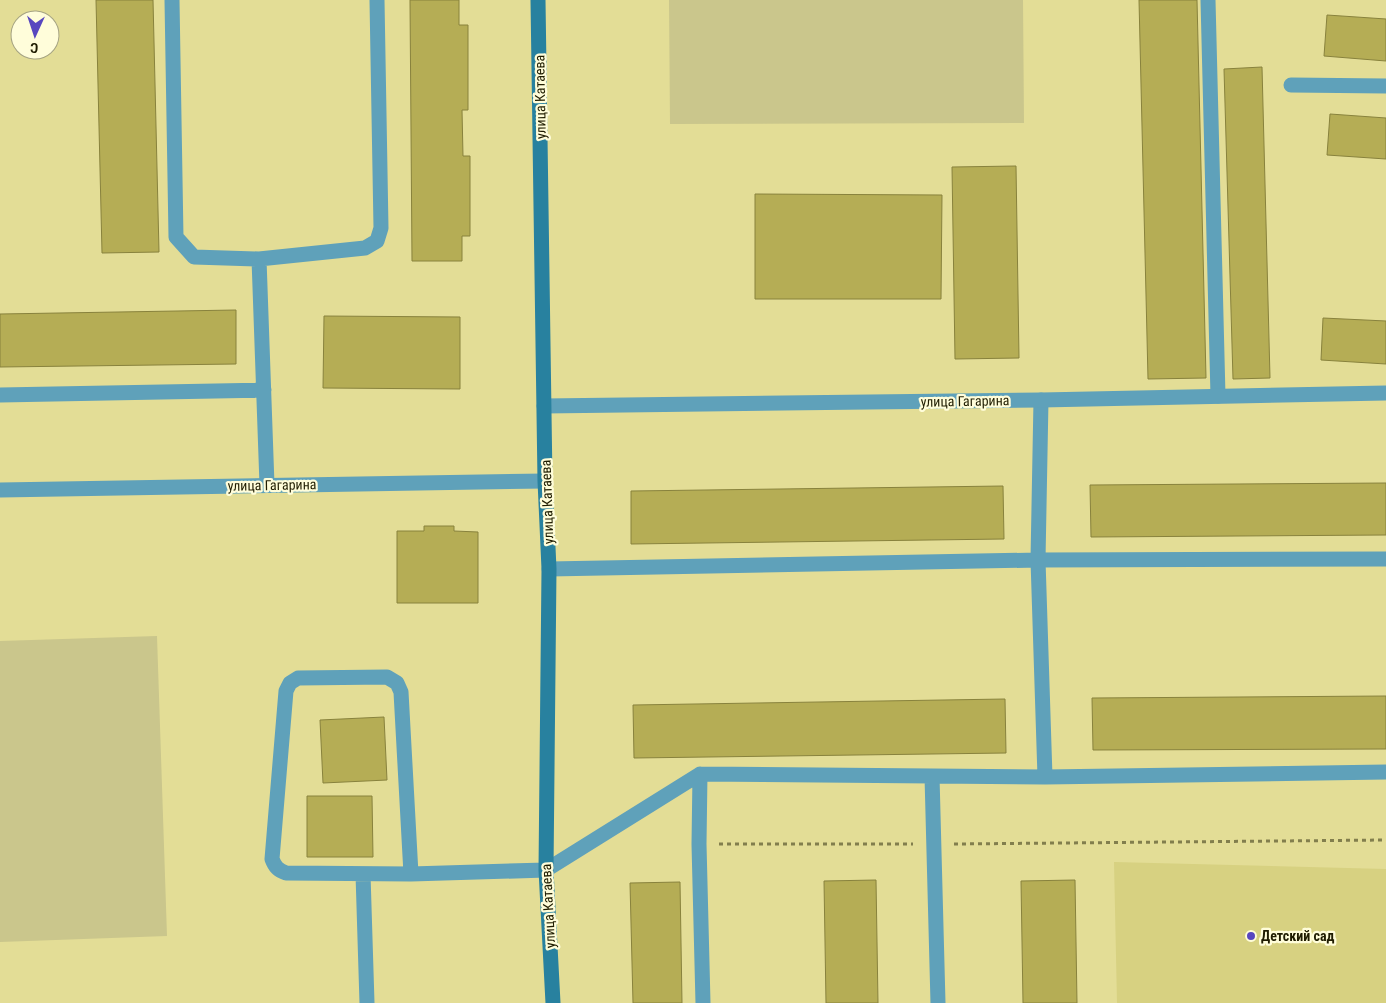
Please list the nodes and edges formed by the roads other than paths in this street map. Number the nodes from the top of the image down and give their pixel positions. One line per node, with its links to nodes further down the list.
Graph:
1 (172, 0): 7 (street)
2 (377, 0): 7 (street)
3 (538, 0): 13 (street, улица Катаева)
4 (1208, 0): 11 (street)
5 (1291, 85): 6 (street)
6 (1386, 86)
7 (259, 259): 8 (street)
8 (264, 390): 10 (street); 15 (street)
9 (1386, 392): 11 (street, улица Гагарина)
10 (0, 396)
11 (1218, 396): 12 (street, улица Гагарина)
12 (1041, 400): 13 (street, улица Гагарина); 18 (street)
13 (544, 406): 14 (street, улица Катаева)
14 (545, 481): 15 (street, улица Гагарина); 19 (street, улица Катаева)
15 (266, 485): 16 (street, улица Гагарина)
16 (0, 490)
17 (1386, 559): 18 (street)
18 (1038, 560): 19 (street); 23 (street)
19 (550, 569): 24 (street, улица Катаева)
20 (1386, 772): 23 (street)
21 (700, 774): 22 (street); 24 (street); 29 (street)
22 (932, 776): 23 (street); 30 (street)
23 (1045, 777)
24 (546, 870): 26 (street); 28 (street, улица Катаева)
25 (363, 874): 26 (street); 26 (street); 27 (street)
26 (411, 874)
27 (367, 1003)
28 (553, 1003)
29 (703, 1003)
30 (938, 1003)

